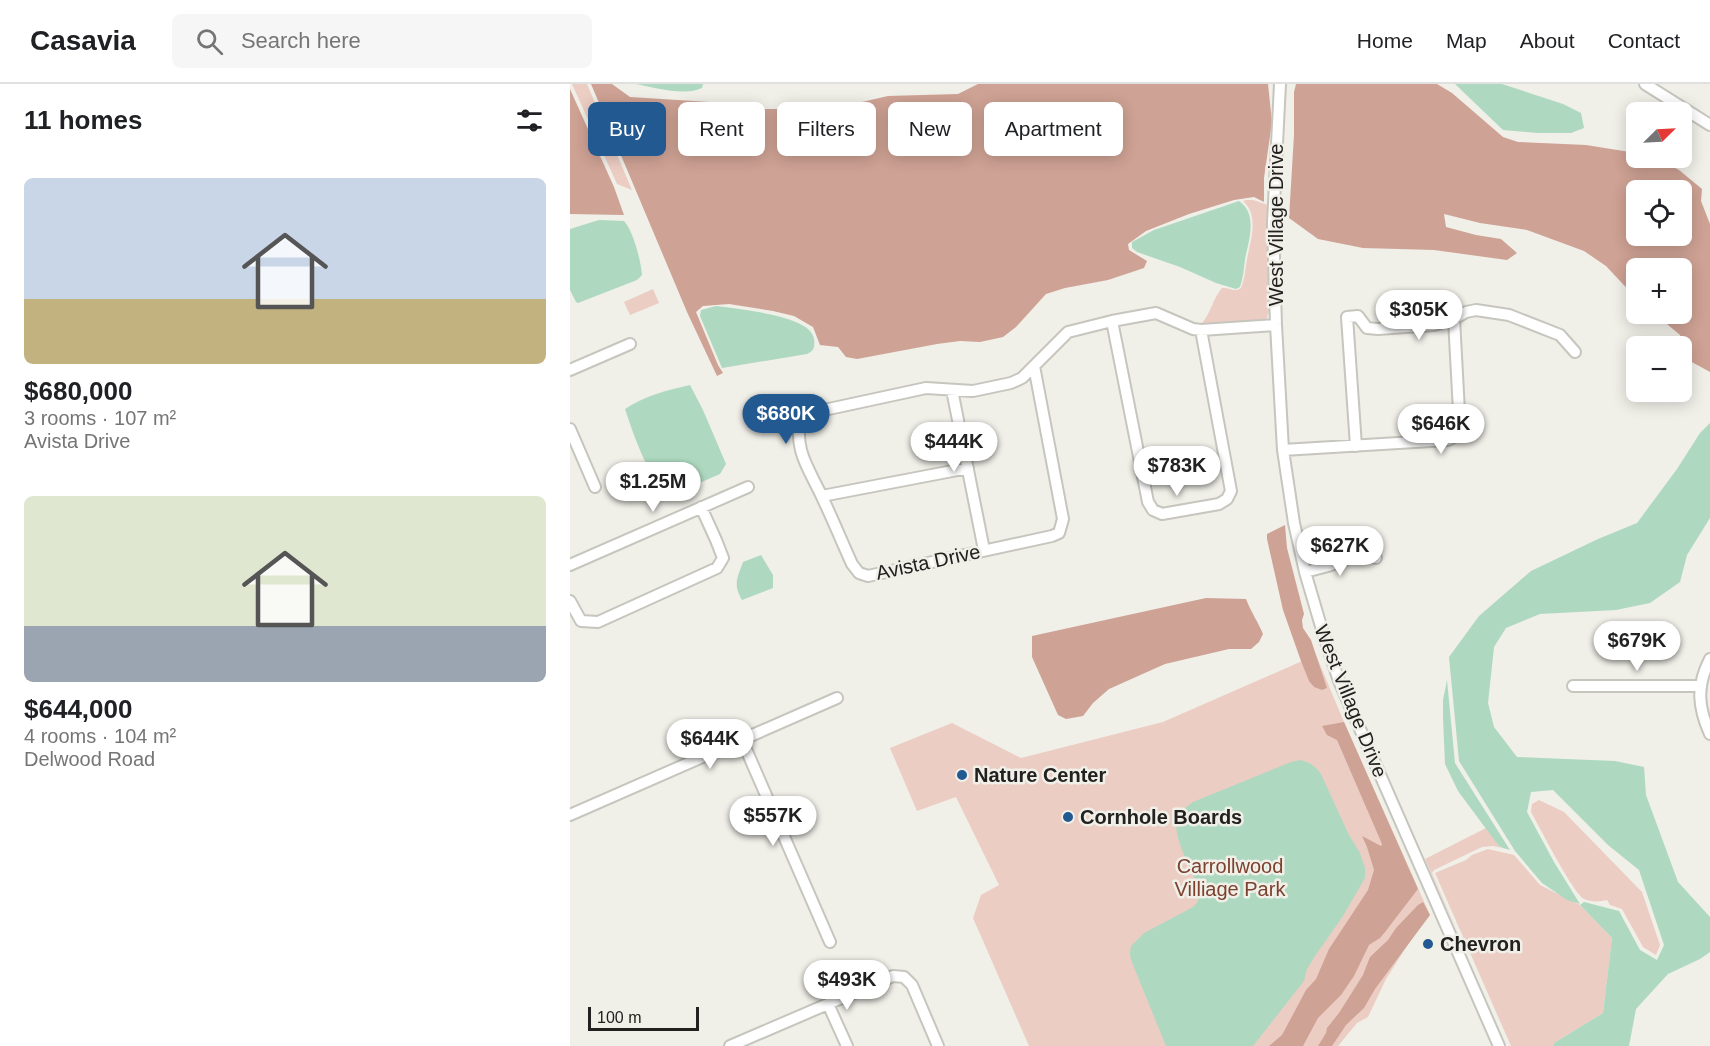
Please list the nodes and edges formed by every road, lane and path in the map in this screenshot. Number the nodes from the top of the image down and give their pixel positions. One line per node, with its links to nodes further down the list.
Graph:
1 (1280, 84): 6 (street, West Village Drive)
2 (1646, 84): 3 (street)
3 (1710, 125)
4 (1454, 319): 9 (street); 14 (street); 14 (street)
5 (1112, 321): 7 (street, Avista Drive); 7 (street); 10 (street, Avista Drive)
6 (1276, 325): 7 (street, Avista Drive); 15 (street, West Village Drive)
7 (1201, 330)
8 (630, 344): 11 (street)
9 (1575, 352)
10 (1034, 366): 12 (street, Avista Drive); 21 (street, Avista Drive)
11 (570, 370)
12 (952, 390): 16 (street); 19 (street, Avista Drive)
13 (570, 429): 17 (street)
14 (1356, 446): 15 (street)
15 (1283, 450): 24 (street, West Village Drive)
16 (968, 468): 19 (street); 21 (street)
17 (595, 487)
18 (748, 487): 20 (street)
19 (822, 496): 21 (street, Avista Drive)
20 (700, 507): 23 (street); 25 (street)
21 (984, 550)
22 (1376, 558): 24 (street)
23 (570, 565)
24 (1305, 572): 39 (street, West Village Drive)
25 (570, 601)
26 (1710, 659): 28 (street)
27 (1573, 686): 28 (street)
28 (1700, 686): 30 (street)
29 (837, 698): 31 (street)
30 (1710, 734)
31 (742, 740): 32 (street); 33 (street)
32 (570, 815)
33 (830, 942)
34 (828, 1004): 35 (street); 37 (street); 38 (street)
35 (752, 1042): 36 (street)
36 (730, 1046)
37 (847, 1046)
38 (938, 1046)
39 (1499, 1046)

